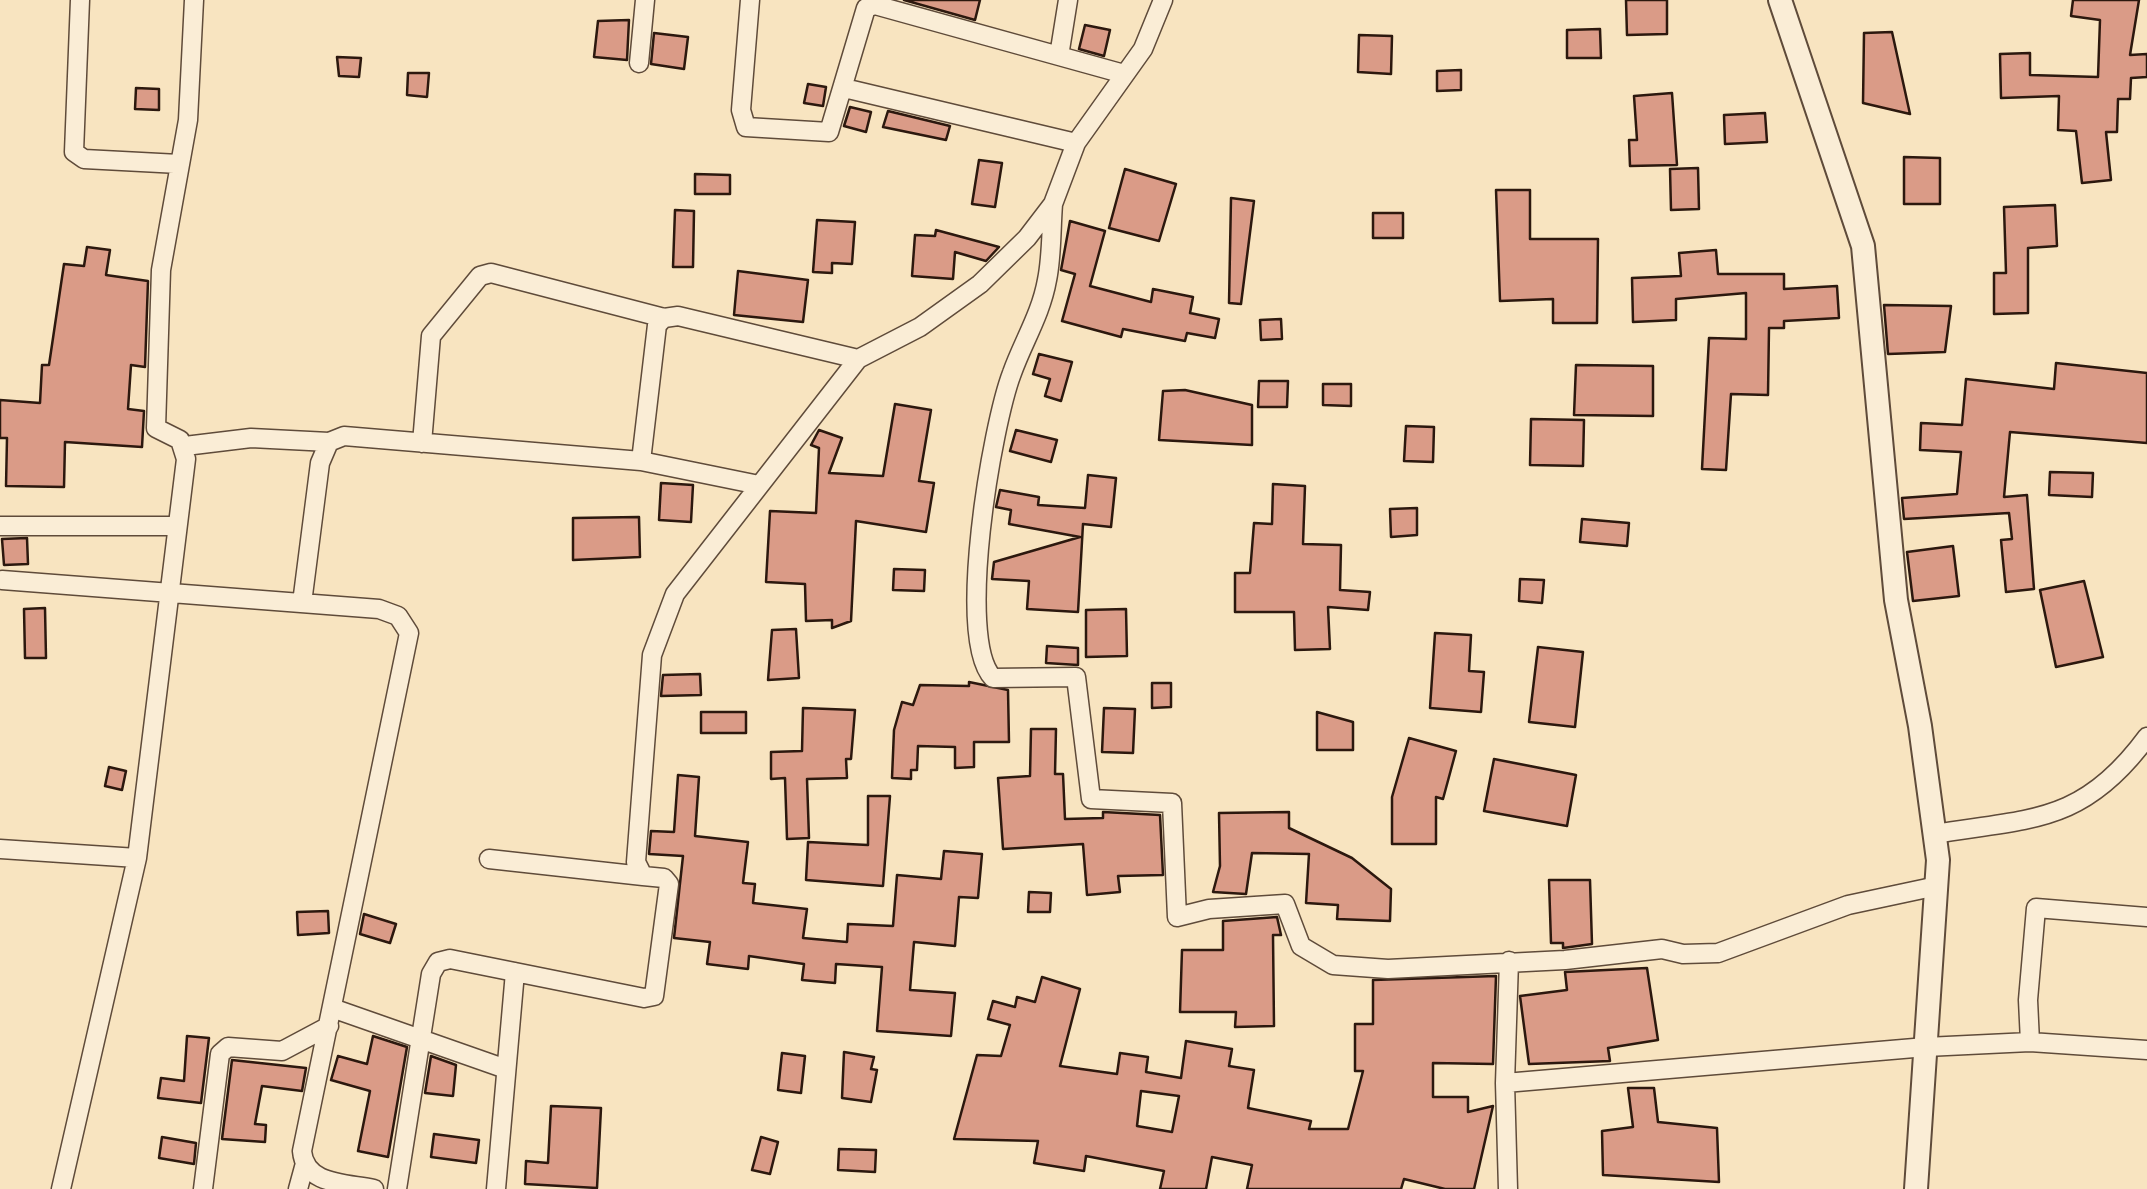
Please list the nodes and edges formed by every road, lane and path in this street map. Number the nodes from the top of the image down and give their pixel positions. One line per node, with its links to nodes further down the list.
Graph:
1 (80, 0): 13 (street)
2 (194, 0): 13 (street)
3 (645, 0): 9 (street)
4 (750, 0): 11 (street)
5 (1068, 0): 8 (street)
6 (1163, 0): 10 (street)
7 (1780, 0): 28 (street)
8 (1059, 56): 10 (street); 11 (street)
9 (639, 63)
10 (1124, 74): 12 (street)
11 (844, 88): 12 (street)
12 (1076, 143): 14 (street)
13 (179, 164): 19 (street)
14 (1053, 204): 16 (street); 35 (street)
15 (664, 318): 16 (street); 18 (street); 20 (street)
16 (858, 359): 21 (street)
17 (329, 442): 18 (street); 19 (street); 26 (street)
18 (422, 443): 20 (street)
19 (185, 446): 23 (street)
20 (642, 461): 21 (street)
21 (759, 485): 32 (street)
22 (0, 526): 23 (street)
23 (176, 526): 25 (street)
24 (2, 580): 25 (street)
25 (170, 593): 26 (street); 30 (street)
26 (302, 603): 37 (street)
27 (2147, 737): 28 (street)
28 (1934, 834): 33 (street)
29 (0, 848): 30 (street)
30 (137, 858): 45 (street)
31 (489, 859): 32 (street)
32 (643, 876): 36 (street)
33 (1937, 886): 35 (street); 40 (street)
34 (2147, 917): 39 (street)
35 (1509, 961): 43 (street)
36 (515, 972): 38 (street); 42 (street)
37 (331, 1017): 38 (street); 44 (street); 46 (street)
38 (420, 1039): 42 (street); 49 (street)
39 (2030, 1042): 40 (street); 41 (street)
40 (1926, 1046): 43 (street); 52 (street)
41 (2147, 1050)
42 (506, 1069): 50 (street)
43 (1505, 1084): 51 (street)
44 (304, 1167): 47 (street); 48 (street)
45 (61, 1189)
46 (203, 1189)
47 (298, 1189)
48 (374, 1189)
49 (397, 1189)
50 (496, 1189)
51 (1508, 1189)
52 (1916, 1189)

